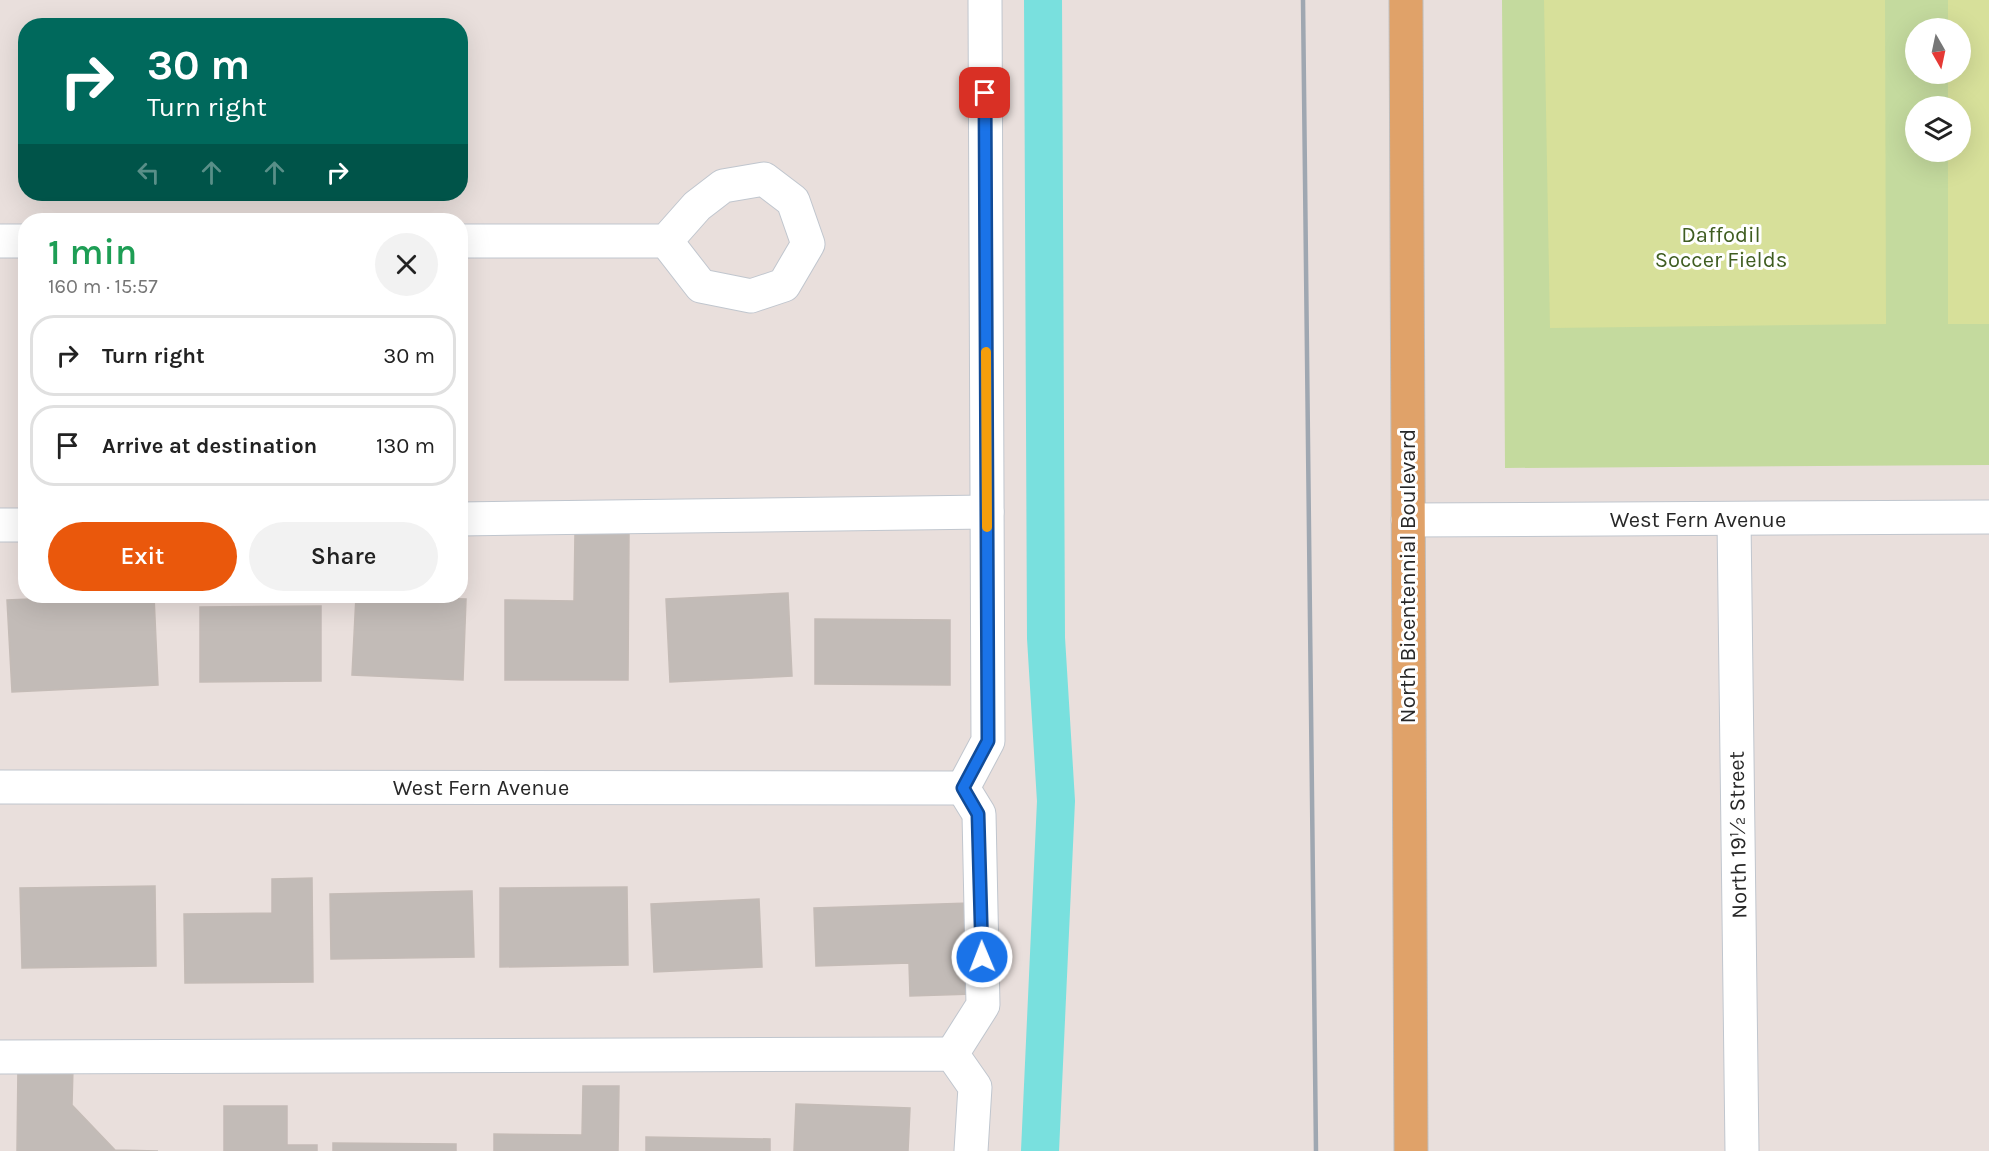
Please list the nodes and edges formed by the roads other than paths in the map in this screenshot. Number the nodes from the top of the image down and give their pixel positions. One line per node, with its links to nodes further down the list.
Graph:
1 (985, 0): 7 (street)
2 (1406, 0): 10 (main road, North Bicentennial Boulevard)
3 (0, 241): 4 (street)
4 (18, 241)
5 (468, 241): 6 (street)
6 (666, 241)
7 (987, 512): 9 (street); 15 (street)
8 (1989, 517): 11 (street, West Fern Avenue)
9 (468, 519)
10 (1408, 520): 11 (street, West Fern Avenue); 19 (main road, North Bicentennial Boulevard)
11 (1734, 520): 20 (street, North 19½ Street)
12 (0, 525): 13 (street)
13 (18, 525)
14 (0, 787): 15 (street, West Fern Avenue)
15 (963, 788): 16 (street)
16 (952, 1054): 17 (street); 18 (street)
17 (0, 1057)
18 (971, 1151)
19 (1412, 1151)
20 (1742, 1151)

